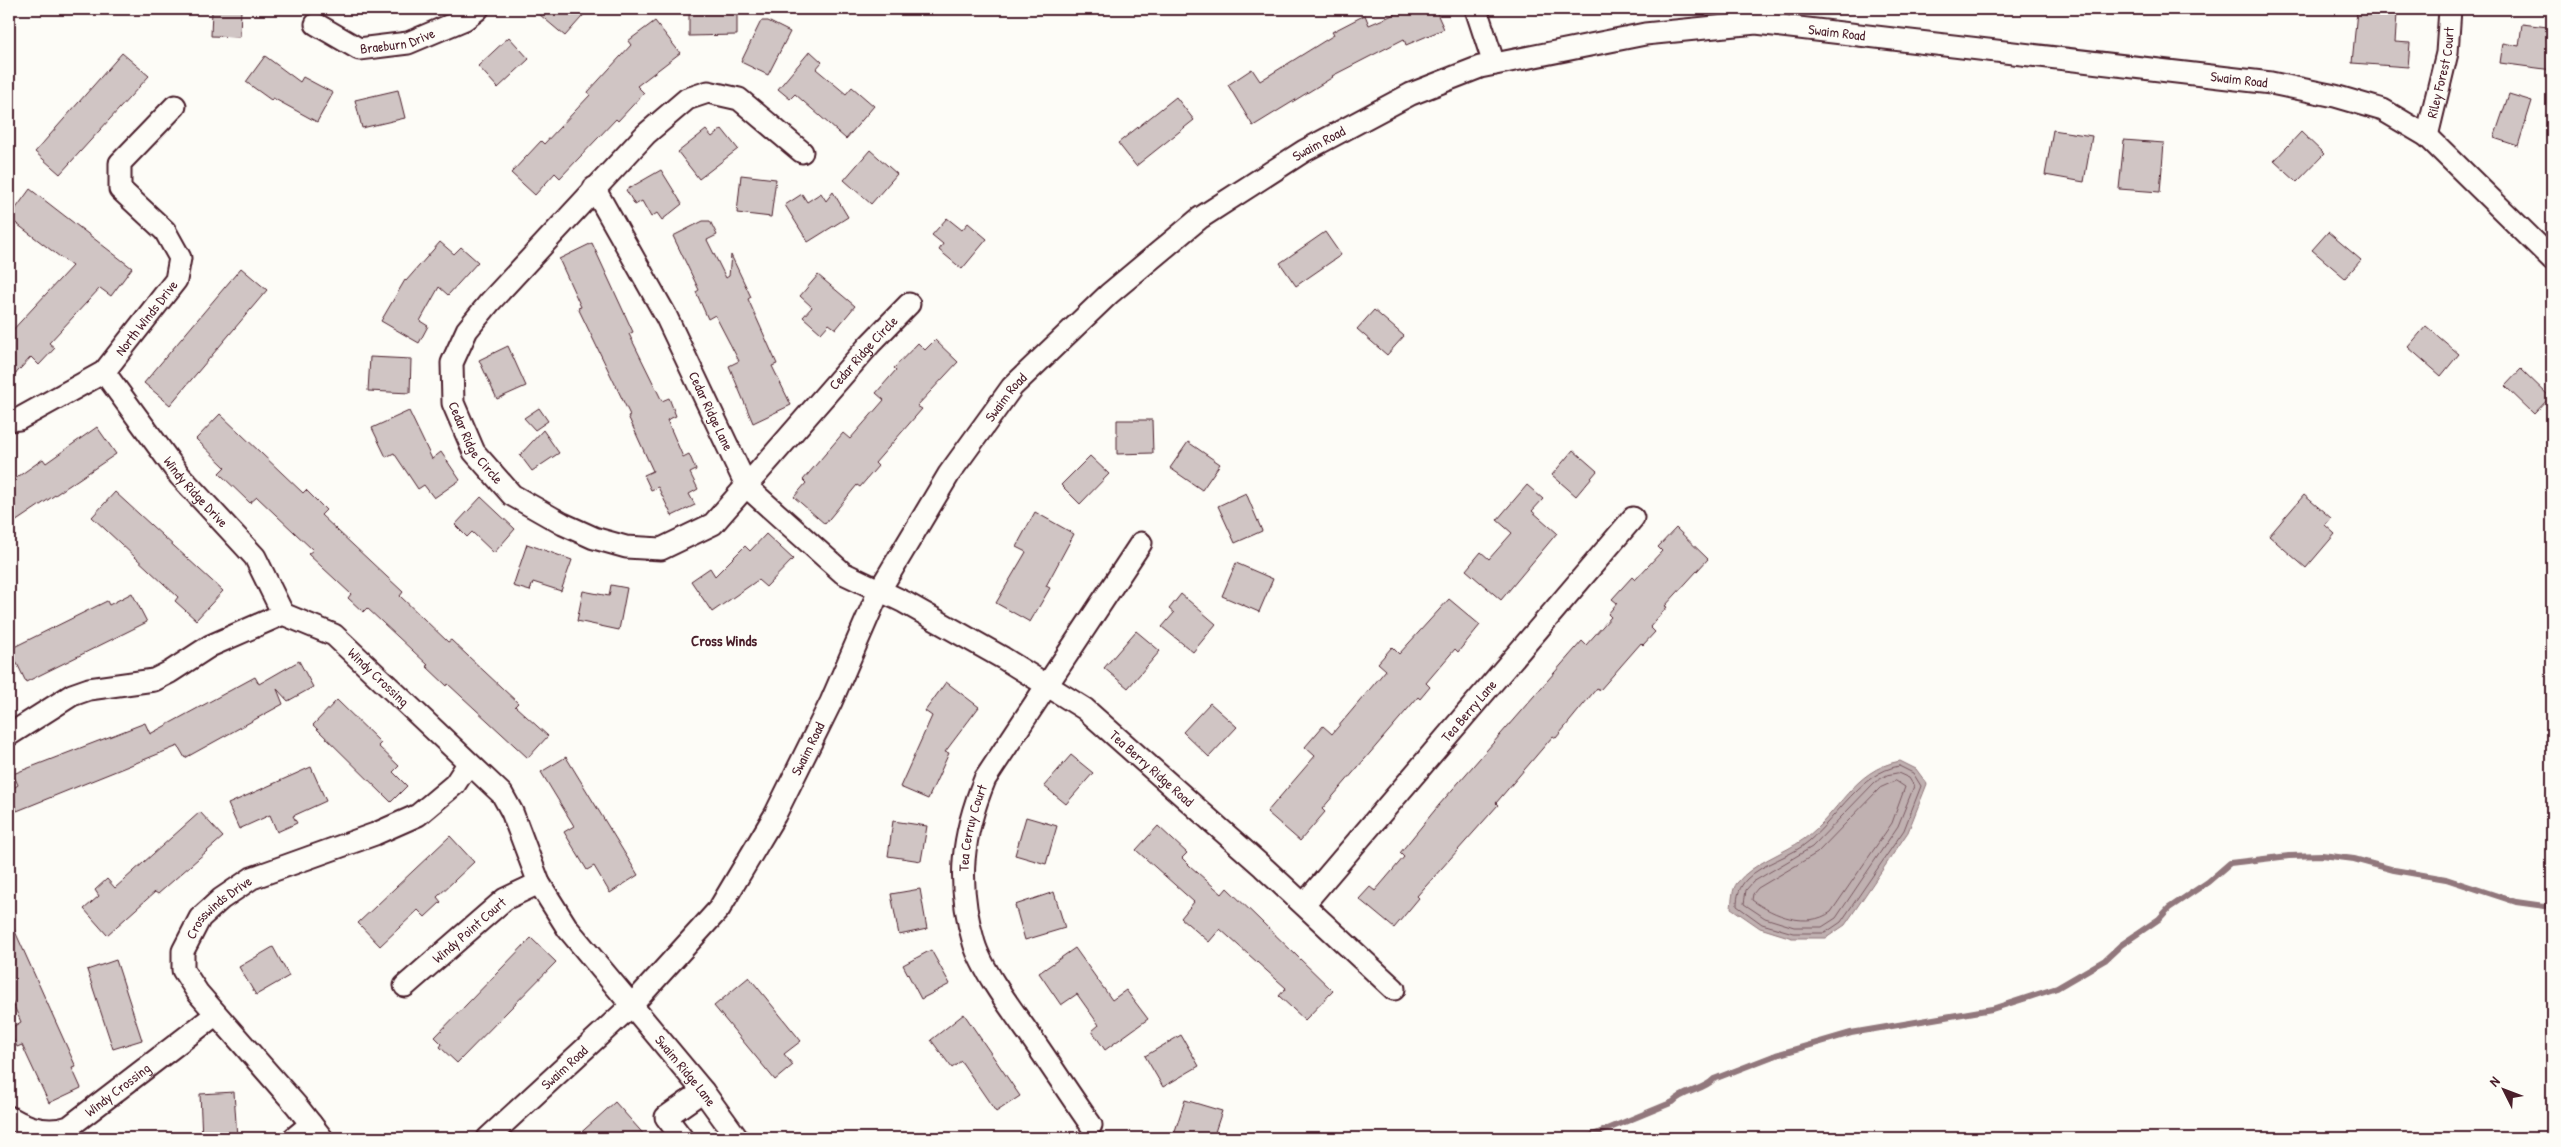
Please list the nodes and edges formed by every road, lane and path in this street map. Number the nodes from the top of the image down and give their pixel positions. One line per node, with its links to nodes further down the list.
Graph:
1 (478, 9): 4 (street, Braeburn Drive)
2 (1476, 9): 5 (street)
3 (2450, 9): 7 (street, Riley Forest Court)
4 (316, 24)
5 (1494, 64): 7 (street, Swaim Road); 17 (street, Swaim Road)
6 (175, 106): 12 (street, North Winds Drive)
7 (2427, 136): 10 (street, Swaim Road)
8 (802, 152): 9 (street, Cedar Ridge Circle)
9 (594, 188): 14 (street, Cedar Ridge Lane); 14 (street, Cedar Ridge Circle)
10 (2552, 259)
11 (909, 304): 14 (street, Cedar Ridge Circle)
12 (104, 372): 13 (street, North Winds Drive); 18 (street, Windy Ridge Drive)
13 (9, 420)
14 (747, 487): 17 (street, Cedar Ridge Lane)
15 (1633, 518): 23 (street, Tea Berry Lane)
16 (1141, 543): 19 (street, Tea Cerruy Court)
17 (880, 591): 19 (street, Tea Berry Ridge Road); 26 (street, Swaim Road)
18 (283, 614): 20 (street); 21 (street, Windy Crossing)
19 (1047, 686): 23 (street, Tea Berry Ridge Road); 30 (street, Tea Cerruy Court)
20 (9, 735)
21 (468, 764): 22 (street, Windy Crossing); 27 (street, Crosswinds Drive)
22 (539, 883): 24 (street, Windy Point Court); 26 (street, Windy Crossing)
23 (1304, 904): 25 (street, Tea Berry Ridge Road)
24 (405, 986)
25 (1394, 989)
26 (631, 1006): 28 (street, Swaim Ridge Lane); 34 (street, Swaim Road)
27 (215, 1015): 31 (street, Crosswinds Drive); 32 (street, Windy Crossing)
28 (703, 1091): 35 (street); 36 (street, Swaim Ridge Lane)
29 (9, 1117): 32 (street, Windy Crossing)
30 (1091, 1125)
31 (317, 1131): 33 (street)
32 (38, 1134)
33 (294, 1138)
34 (488, 1138)
35 (682, 1138)
36 (737, 1138)

